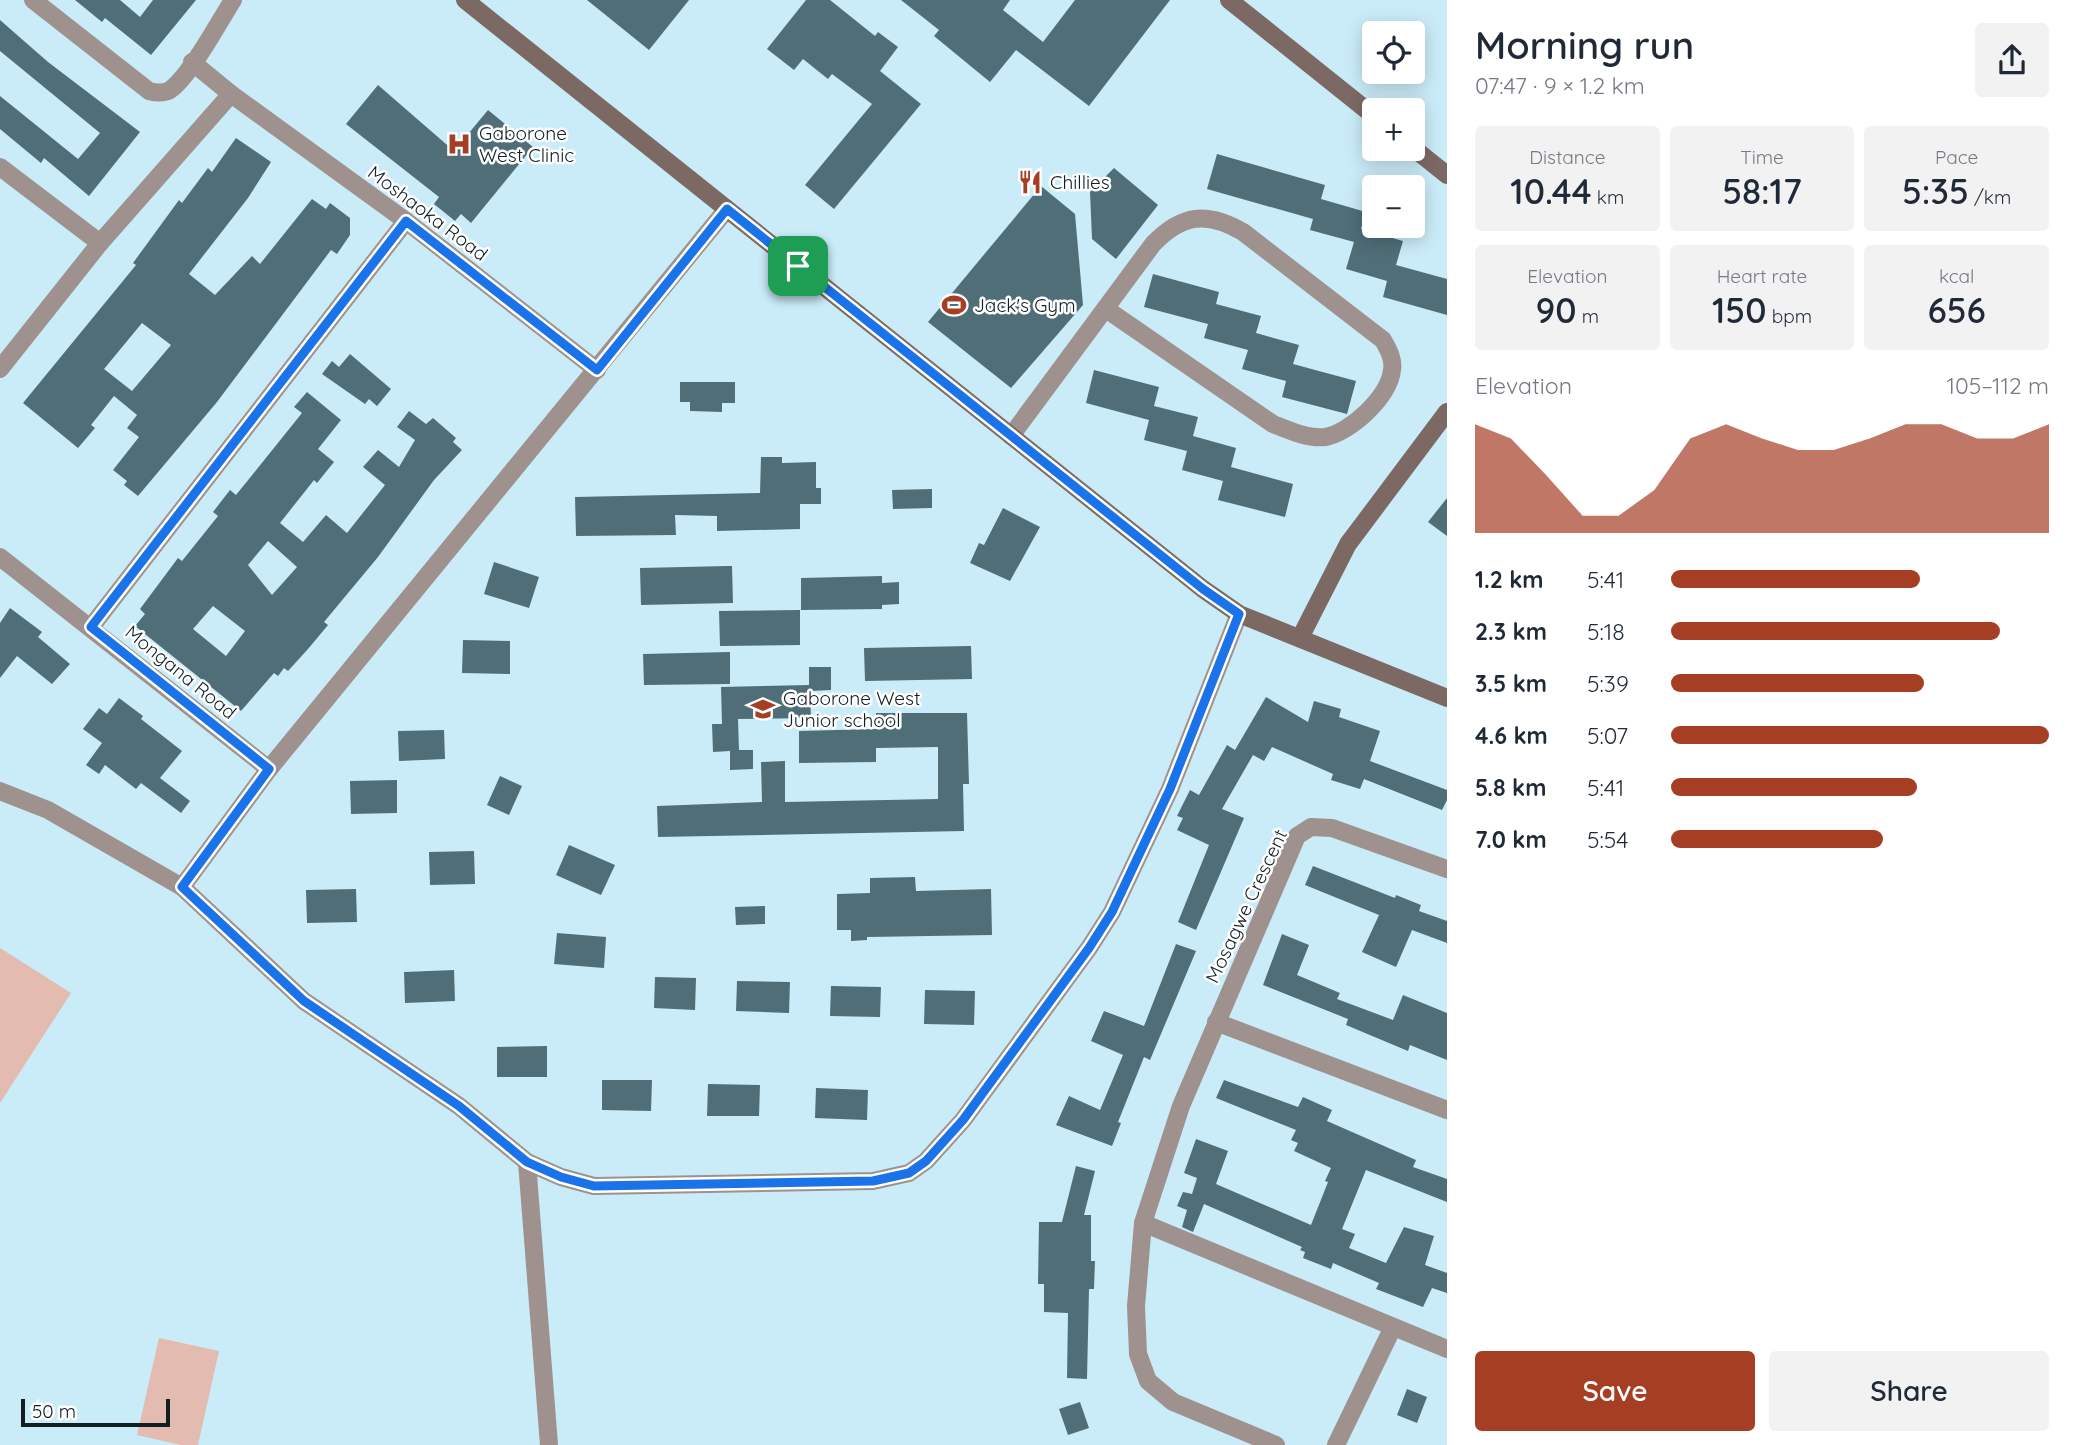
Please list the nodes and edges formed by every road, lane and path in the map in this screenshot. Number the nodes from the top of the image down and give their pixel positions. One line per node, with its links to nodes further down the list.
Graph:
1 (33, 0): 5 (street)
2 (233, 0): 5 (street)
3 (465, 0): 11 (street)
4 (1229, 0): 7 (street)
5 (192, 62): 6 (street, Moshaoka Road)
6 (231, 94): 12 (street, Moshaoka Road); 13 (street)
7 (1362, 106)
8 (1425, 157): 10 (street)
9 (0, 167): 13 (street)
10 (1447, 175)
11 (727, 209): 16 (street); 18 (street)
12 (406, 221): 16 (street, Moshaoka Road); 21 (street)
13 (100, 243): 15 (street)
14 (1106, 309): 14 (street); 18 (street)
15 (0, 369)
16 (597, 370): 24 (street)
17 (1447, 412): 22 (street)
18 (1011, 436): 20 (street)
19 (0, 556): 21 (street, Mongana Road)
20 (1239, 614): 22 (street); 30 (street)
21 (91, 627): 24 (street, Mongana Road)
22 (1300, 638): 23 (street)
23 (1447, 698)
24 (269, 769): 27 (street)
25 (0, 791): 27 (street)
26 (1447, 869): 28 (street, Mosagwe Crescent)
27 (182, 887): 30 (street)
28 (1216, 1021): 29 (street); 31 (street)
29 (1447, 1110)
30 (527, 1162): 34 (street)
31 (1143, 1223): 32 (street); 35 (street)
32 (1394, 1327): 33 (street); 36 (street)
33 (1447, 1349)
34 (549, 1445)
35 (1276, 1445)
36 (1336, 1445)

